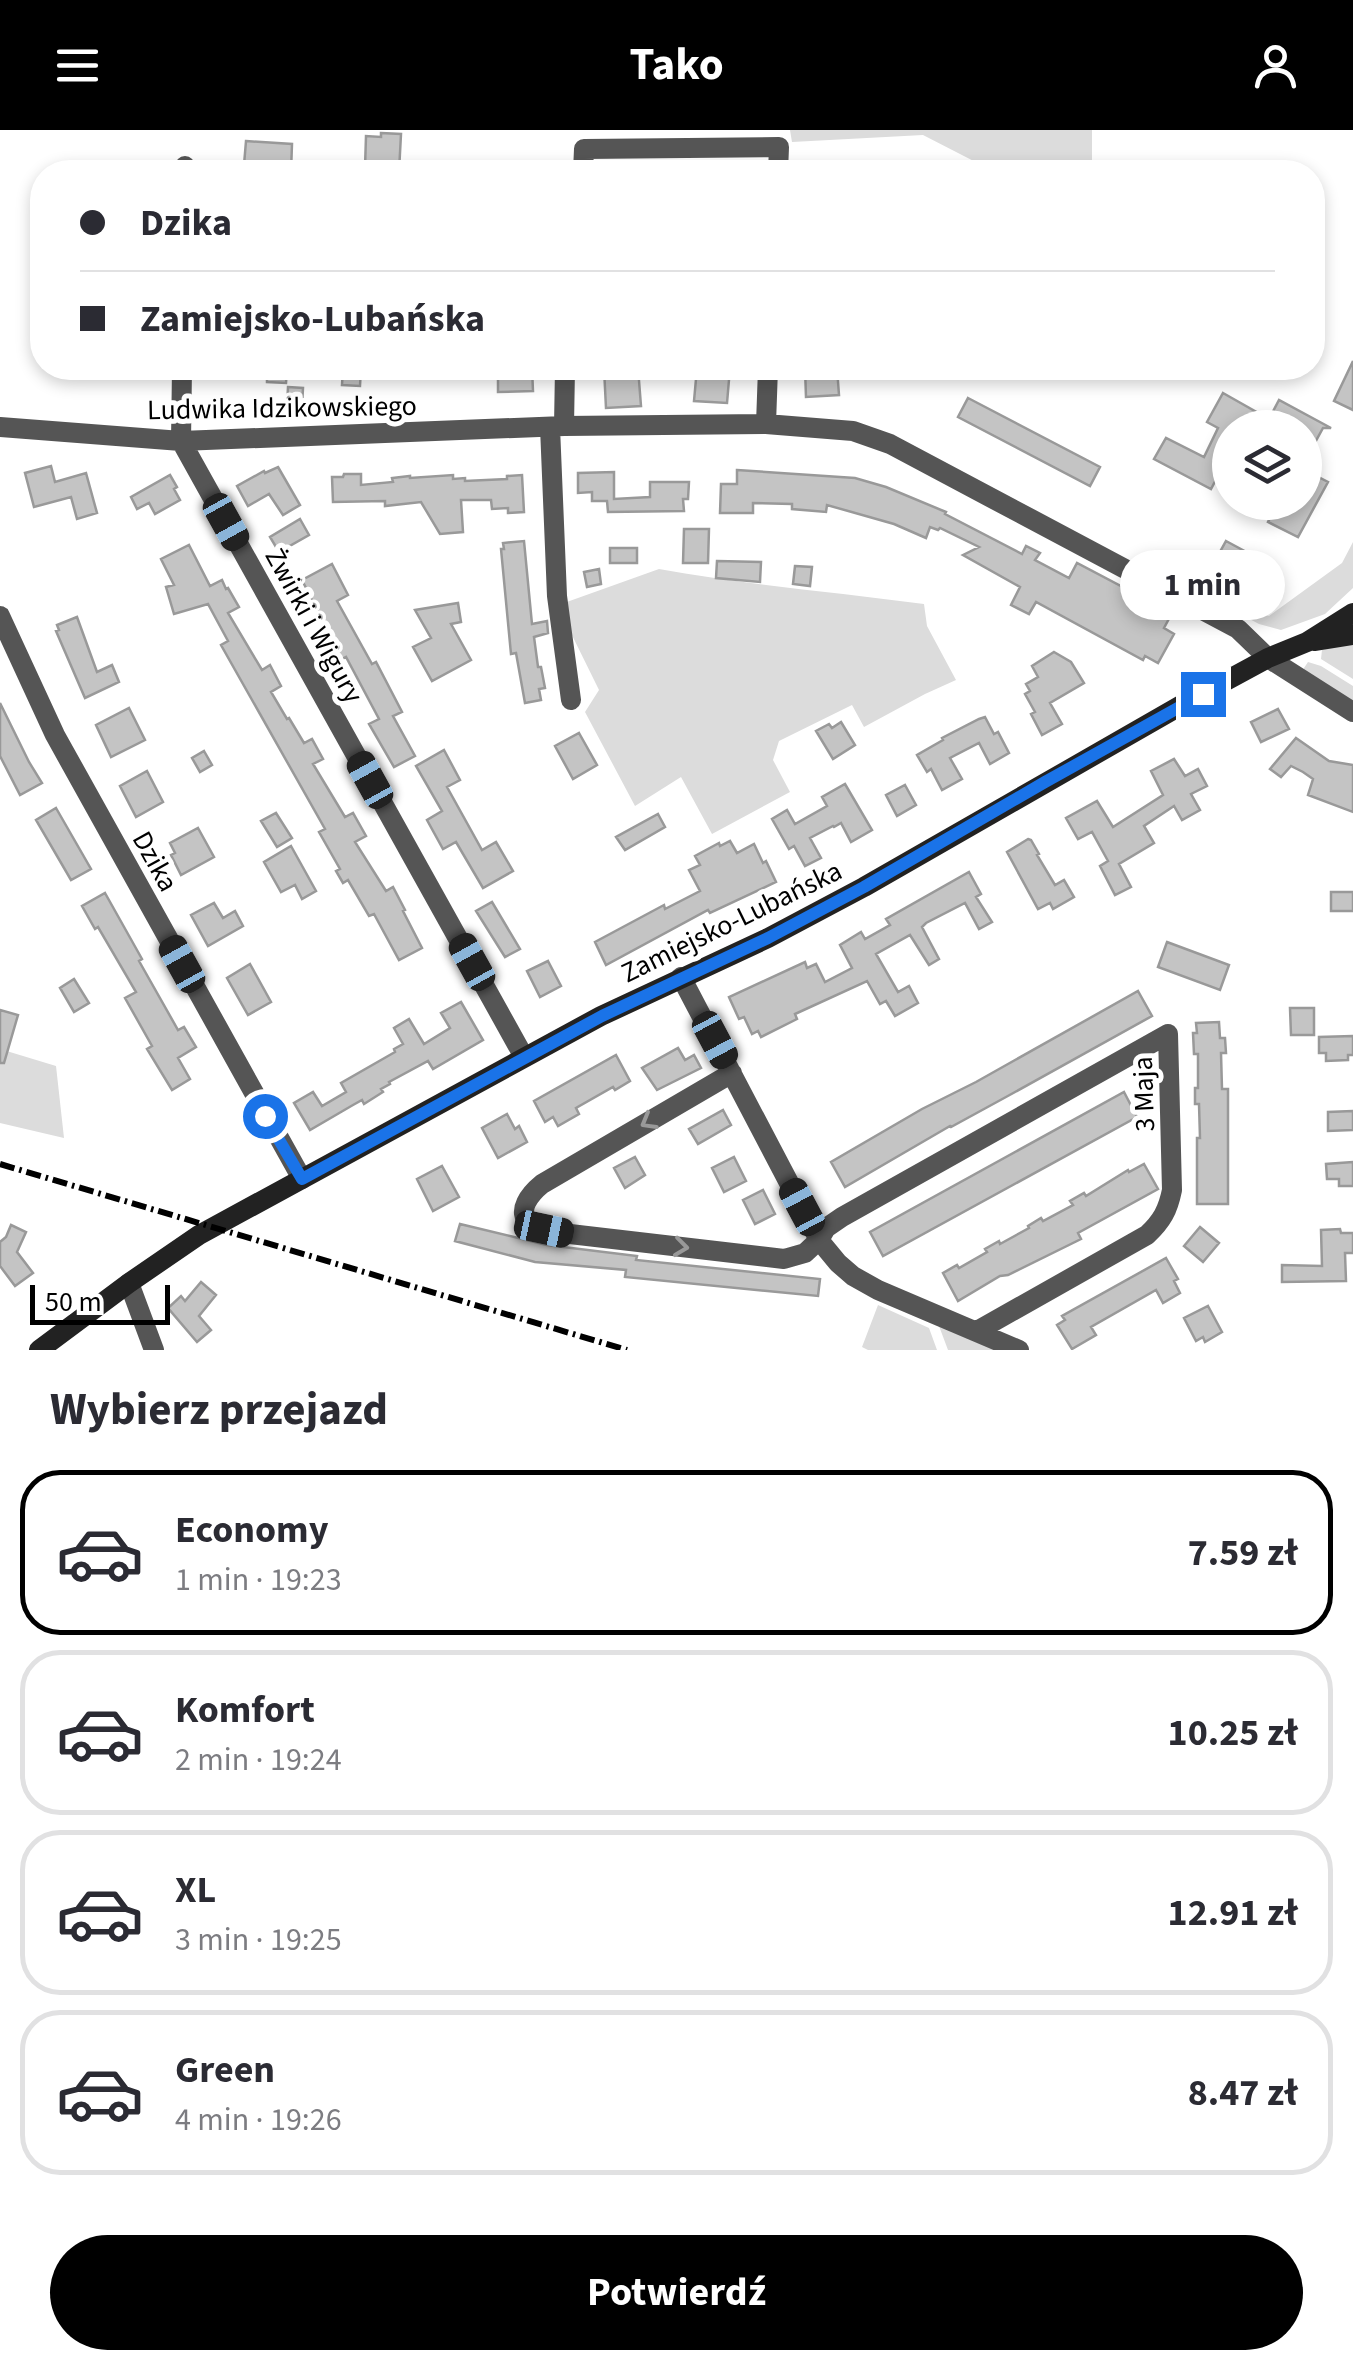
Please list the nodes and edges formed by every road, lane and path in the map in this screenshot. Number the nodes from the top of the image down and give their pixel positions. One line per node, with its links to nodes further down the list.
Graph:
1 (584, 160): 2 (street)
2 (778, 160)
3 (182, 380): 9 (street, Żwirki i Wigury)
4 (563, 380): 7 (street)
5 (768, 380): 6 (street)
6 (766, 424): 7 (street, Ludwika Idzikowskiego); 14 (street, Ludwika Idzikowskiego)
7 (557, 427): 9 (street, Ludwika Idzikowskiego); 15 (street)
8 (0, 428): 9 (street, Ludwika Idzikowskiego)
9 (181, 441): 18 (street, Żwirki i Wigury)
10 (1353, 613): 13 (main road, Zamiejsko-Lubańska)
11 (0, 616): 20 (street, Dzika)
12 (1353, 636): 13 (main road, Zamiejsko-Lubańska)
13 (1307, 642): 14 (main road, Zamiejsko-Lubańska)
14 (1268, 658): 16 (street, Ludwika Idzikowskiego); 17 (main road, Zamiejsko-Lubańska)
15 (572, 700)
16 (1353, 712)
17 (682, 977): 18 (main road, Zamiejsko-Lubańska); 19 (street)
18 (524, 1057): 20 (main road, Zamiejsko-Lubańska)
19 (732, 1073): 21 (street); 21 (street, one-way to 21)
20 (302, 1179): 22 (main road, Zamiejsko-Lubańska)
21 (819, 1240): 23 (street); 23 (street, 3 Maja)
22 (129, 1283): 24 (main road, Zamiejsko-Lubańska); 25 (street)
23 (976, 1331): 26 (street)
24 (39, 1350)
25 (154, 1350)
26 (1019, 1350)

